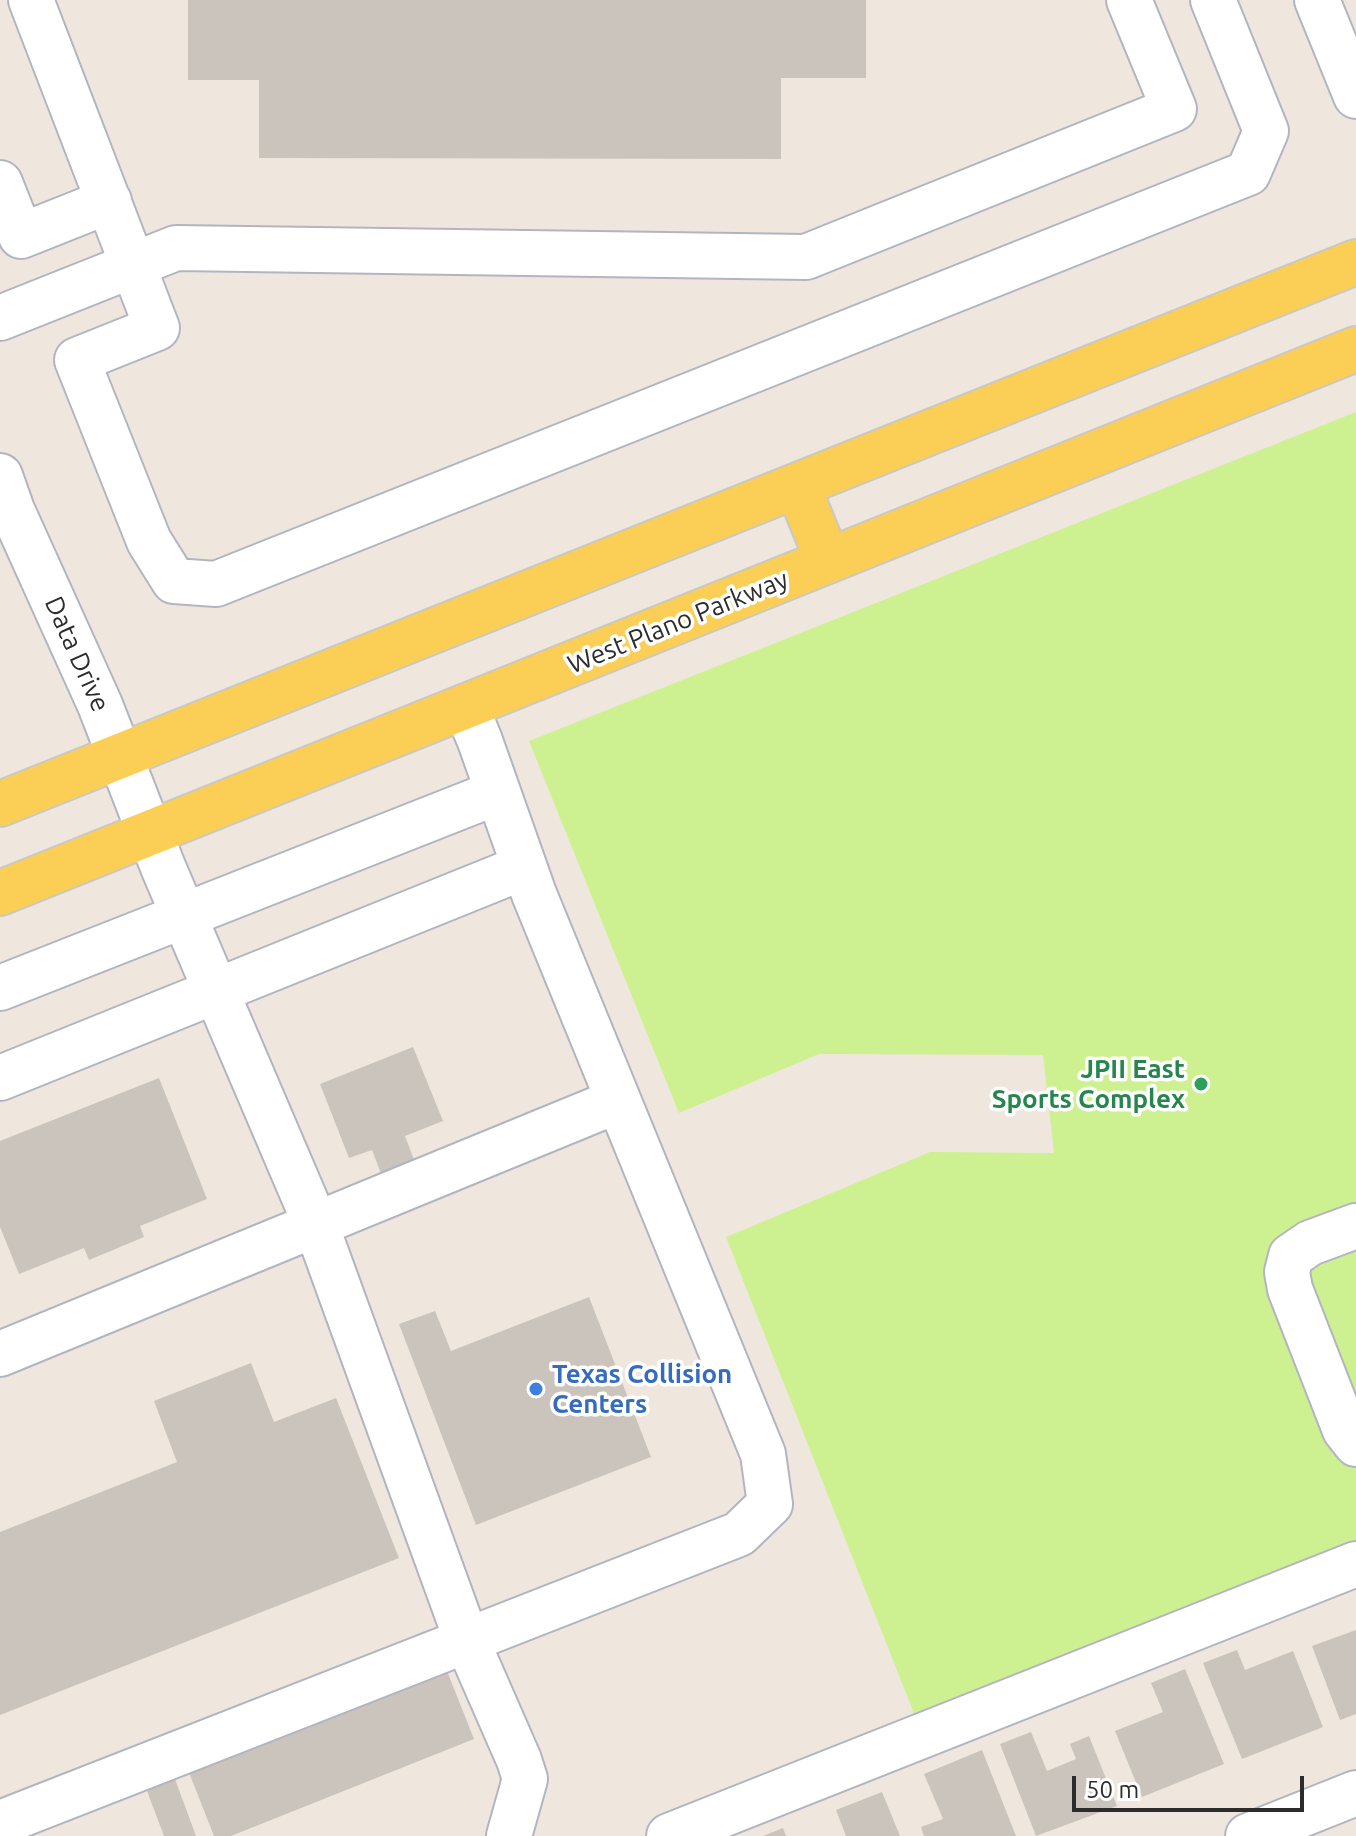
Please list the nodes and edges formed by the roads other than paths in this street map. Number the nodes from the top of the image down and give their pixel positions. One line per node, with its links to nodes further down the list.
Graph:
1 (31, 0): 7 (street)
2 (1129, 0): 9 (street)
3 (1213, 0): 9 (street)
4 (1317, 0): 5 (street)
5 (1356, 96)
6 (0, 183): 7 (street)
7 (109, 201): 9 (street)
8 (1356, 262): 12 (main road)
9 (133, 265): 10 (street)
10 (0, 318)
11 (1356, 349): 14 (main road, West Plano Parkway)
12 (798, 487): 14 (main road); 16 (main road)
13 (4, 500): 16 (street, Data Drive)
14 (828, 561): 15 (main road, West Plano Parkway)
15 (466, 707): 17 (street); 19 (main road, West Plano Parkway)
16 (119, 755): 18 (main road); 19 (street, Data Drive)
17 (498, 792): 20 (street); 22 (street)
18 (0, 804)
19 (150, 834): 21 (main road, West Plano Parkway); 22 (street, Data Drive)
20 (524, 867): 24 (street); 26 (street)
21 (0, 893)
22 (183, 914): 23 (street); 24 (street, Data Drive)
23 (0, 988)
24 (216, 991): 25 (street); 27 (street, Data Drive)
25 (0, 1078)
26 (617, 1101): 27 (street); 32 (street)
27 (316, 1225): 29 (street); 32 (street, Data Drive)
28 (1356, 1226): 30 (street)
29 (0, 1354)
30 (1356, 1444)
31 (1356, 1564): 36 (street)
32 (467, 1641): 34 (street); 35 (street, Data Drive)
33 (1356, 1793): 37 (street)
34 (0, 1823)
35 (509, 1836)
36 (669, 1836)
37 (1248, 1836)

